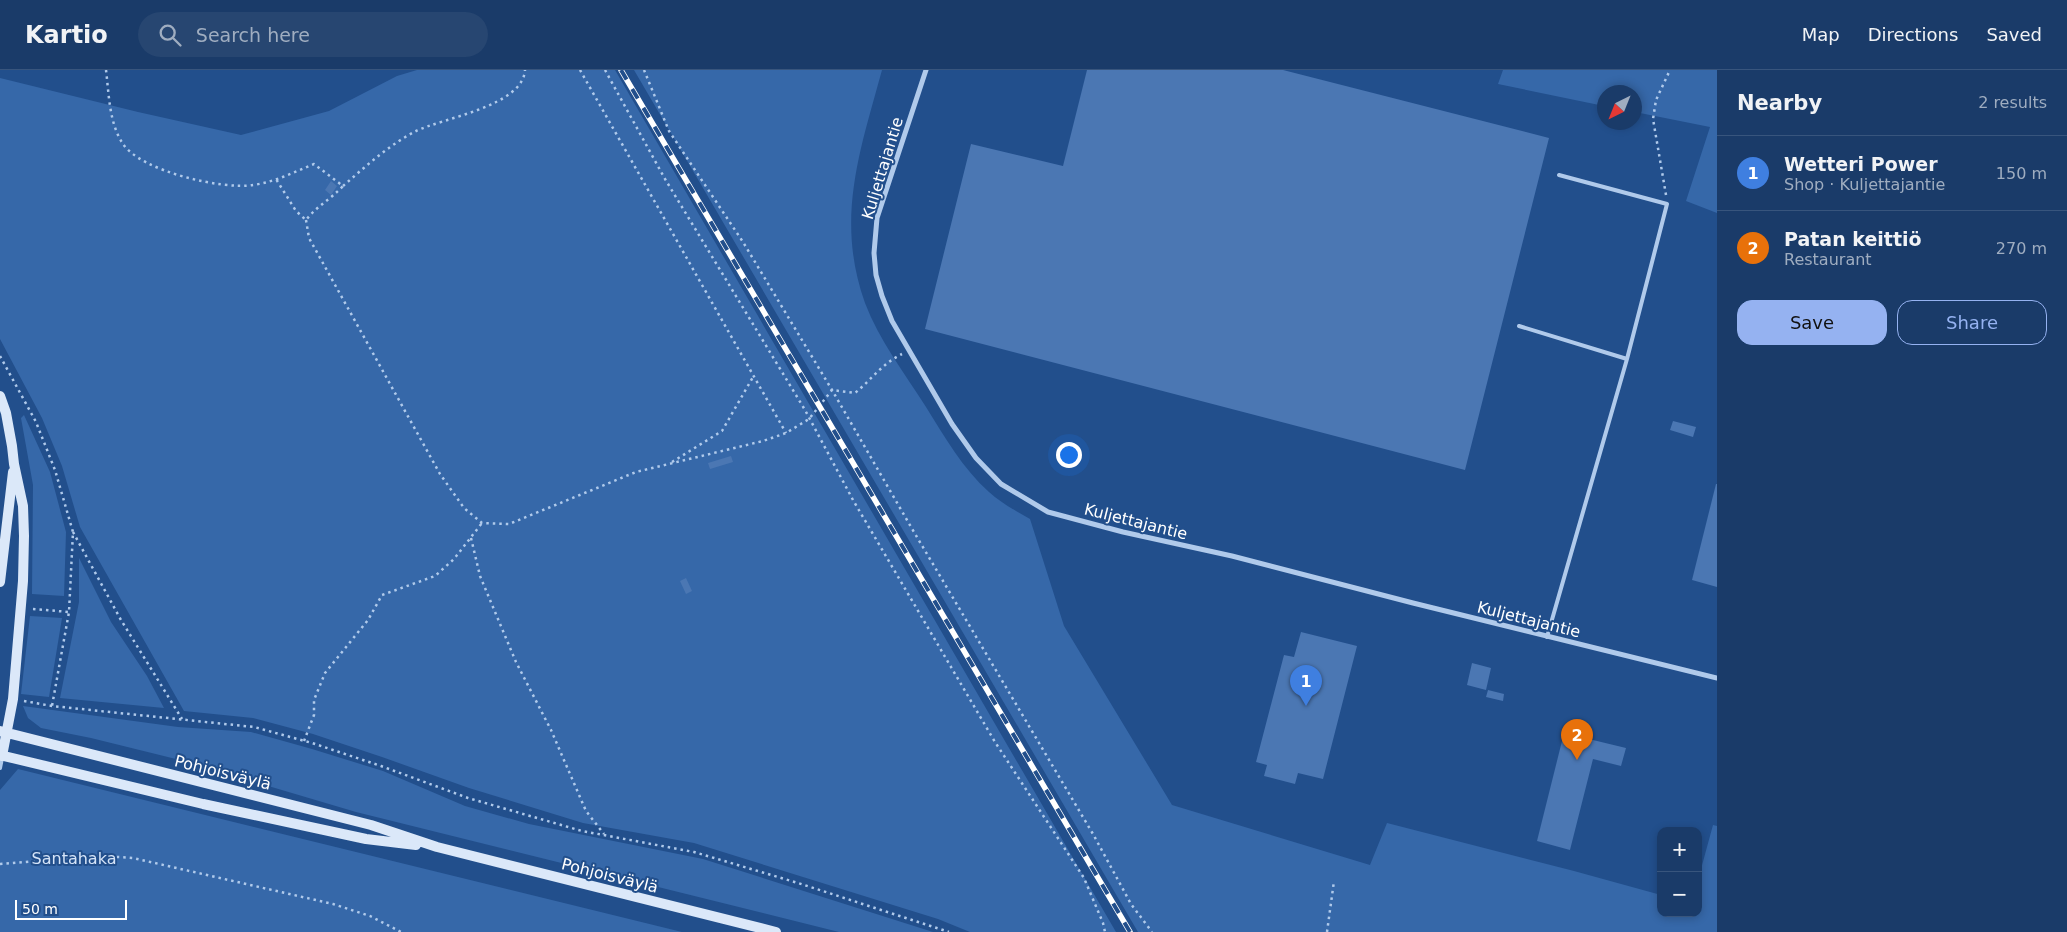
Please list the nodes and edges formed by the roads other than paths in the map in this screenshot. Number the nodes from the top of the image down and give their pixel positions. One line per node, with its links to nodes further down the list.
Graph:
1 (926, 70): 8 (street, Kuljettajantie)
2 (1559, 175): 4 (lane)
3 (1519, 326): 4 (lane)
4 (1627, 359): 8 (lane)
5 (0, 396): 6 (main road)
6 (14, 464): 7 (main road); 10 (main road)
7 (0, 582)
8 (1547, 637): 9 (street, Kuljettajantie)
9 (1717, 678)
10 (3, 732): 11 (main road); 13 (main road, Pohjoisväylä)
11 (1, 756): 12 (lane); 13 (main road, Pohjoisväylä)
12 (0, 768)
13 (437, 848): 14 (main road, Pohjoisväylä)
14 (776, 932)

